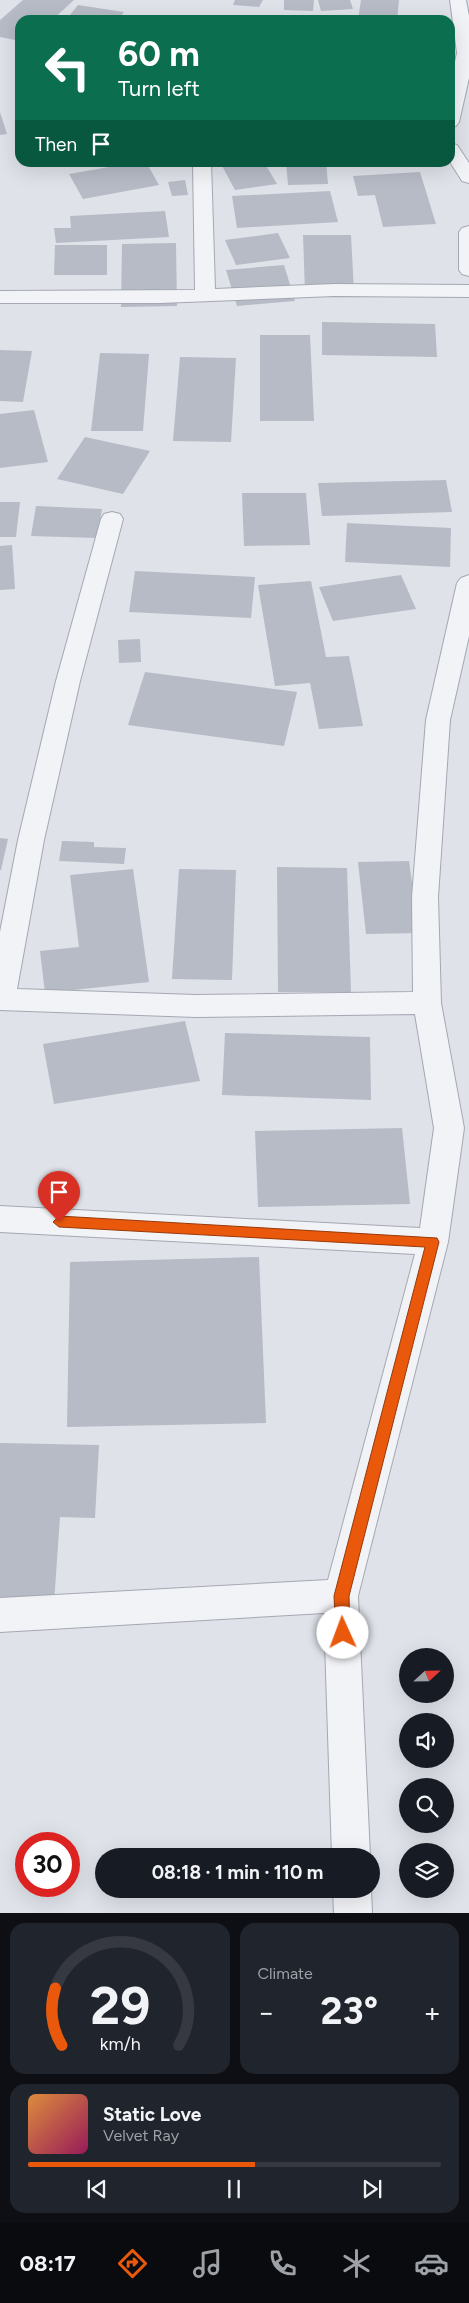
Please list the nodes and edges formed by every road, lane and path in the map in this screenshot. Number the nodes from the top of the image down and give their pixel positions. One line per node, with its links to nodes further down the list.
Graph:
1 (458, 0): 2 (street)
2 (455, 100)
3 (469, 138): 4 (street)
4 (455, 140)
5 (455, 156): 7 (street)
6 (202, 167): 11 (street)
7 (469, 177)
8 (469, 232): 9 (street)
9 (469, 270)
10 (469, 291): 11 (street)
11 (205, 295): 12 (street)
12 (0, 297)
13 (112, 519): 15 (street)
14 (469, 583): 16 (street)
15 (0, 999): 16 (street)
16 (427, 1003): 17 (street)
17 (459, 1128): 19 (street)
18 (0, 1219): 19 (street)
19 (433, 1242): 20 (street)
20 (342, 1596): 21 (street); 22 (street)
21 (0, 1615)
22 (351, 1848)
23 (352, 1898): 24 (street)
24 (353, 1913)

